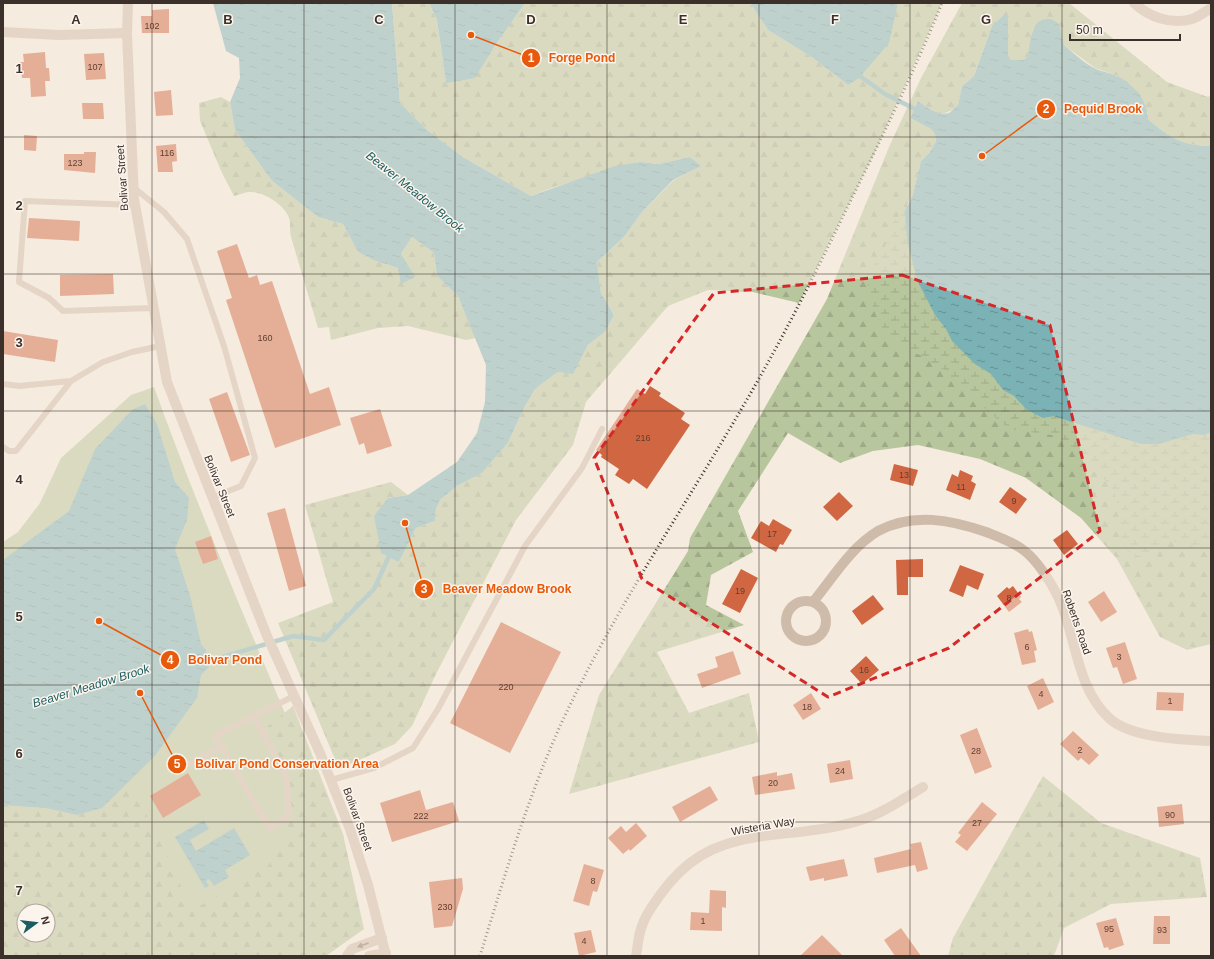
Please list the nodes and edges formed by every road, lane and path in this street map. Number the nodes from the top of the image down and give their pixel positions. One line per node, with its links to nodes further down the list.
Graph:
1 (128, 3): 5 (street, Bolivar Street)
2 (1134, 3): 3 (street)
3 (1211, 8)
4 (3, 32): 5 (street)
5 (127, 33): 6 (street, Bolivar Street)
6 (133, 187): 7 (street, Bolivar Street); 14 (lane)
7 (135, 205): 8 (street, Bolivar Street); 8 (lane)
8 (153, 308): 9 (street, Bolivar Street)
9 (160, 346): 10 (lane); 14 (street, Bolivar Street)
10 (71, 381): 11 (lane); 13 (lane)
11 (3, 384)
12 (602, 429): 21 (lane)
13 (3, 447)
14 (211, 498): 16 (street, Bolivar Street)
15 (813, 602): 15 (street); 18 (street, Roberts Road)
16 (294, 696): 17 (lane); 21 (street, Bolivar Street)
17 (254, 716): 19 (lane); 19 (lane)
18 (1211, 741)
19 (221, 747): 20 (lane)
20 (176, 771)
21 (331, 780): 23 (street, Bolivar Street)
22 (923, 787): 27 (street, Wisteria Way)
23 (382, 938): 24 (street, Bolivar Street); 25 (street, one-way to 25)
24 (386, 955): 26 (street)
25 (347, 956)
26 (369, 956)
27 (636, 956)

